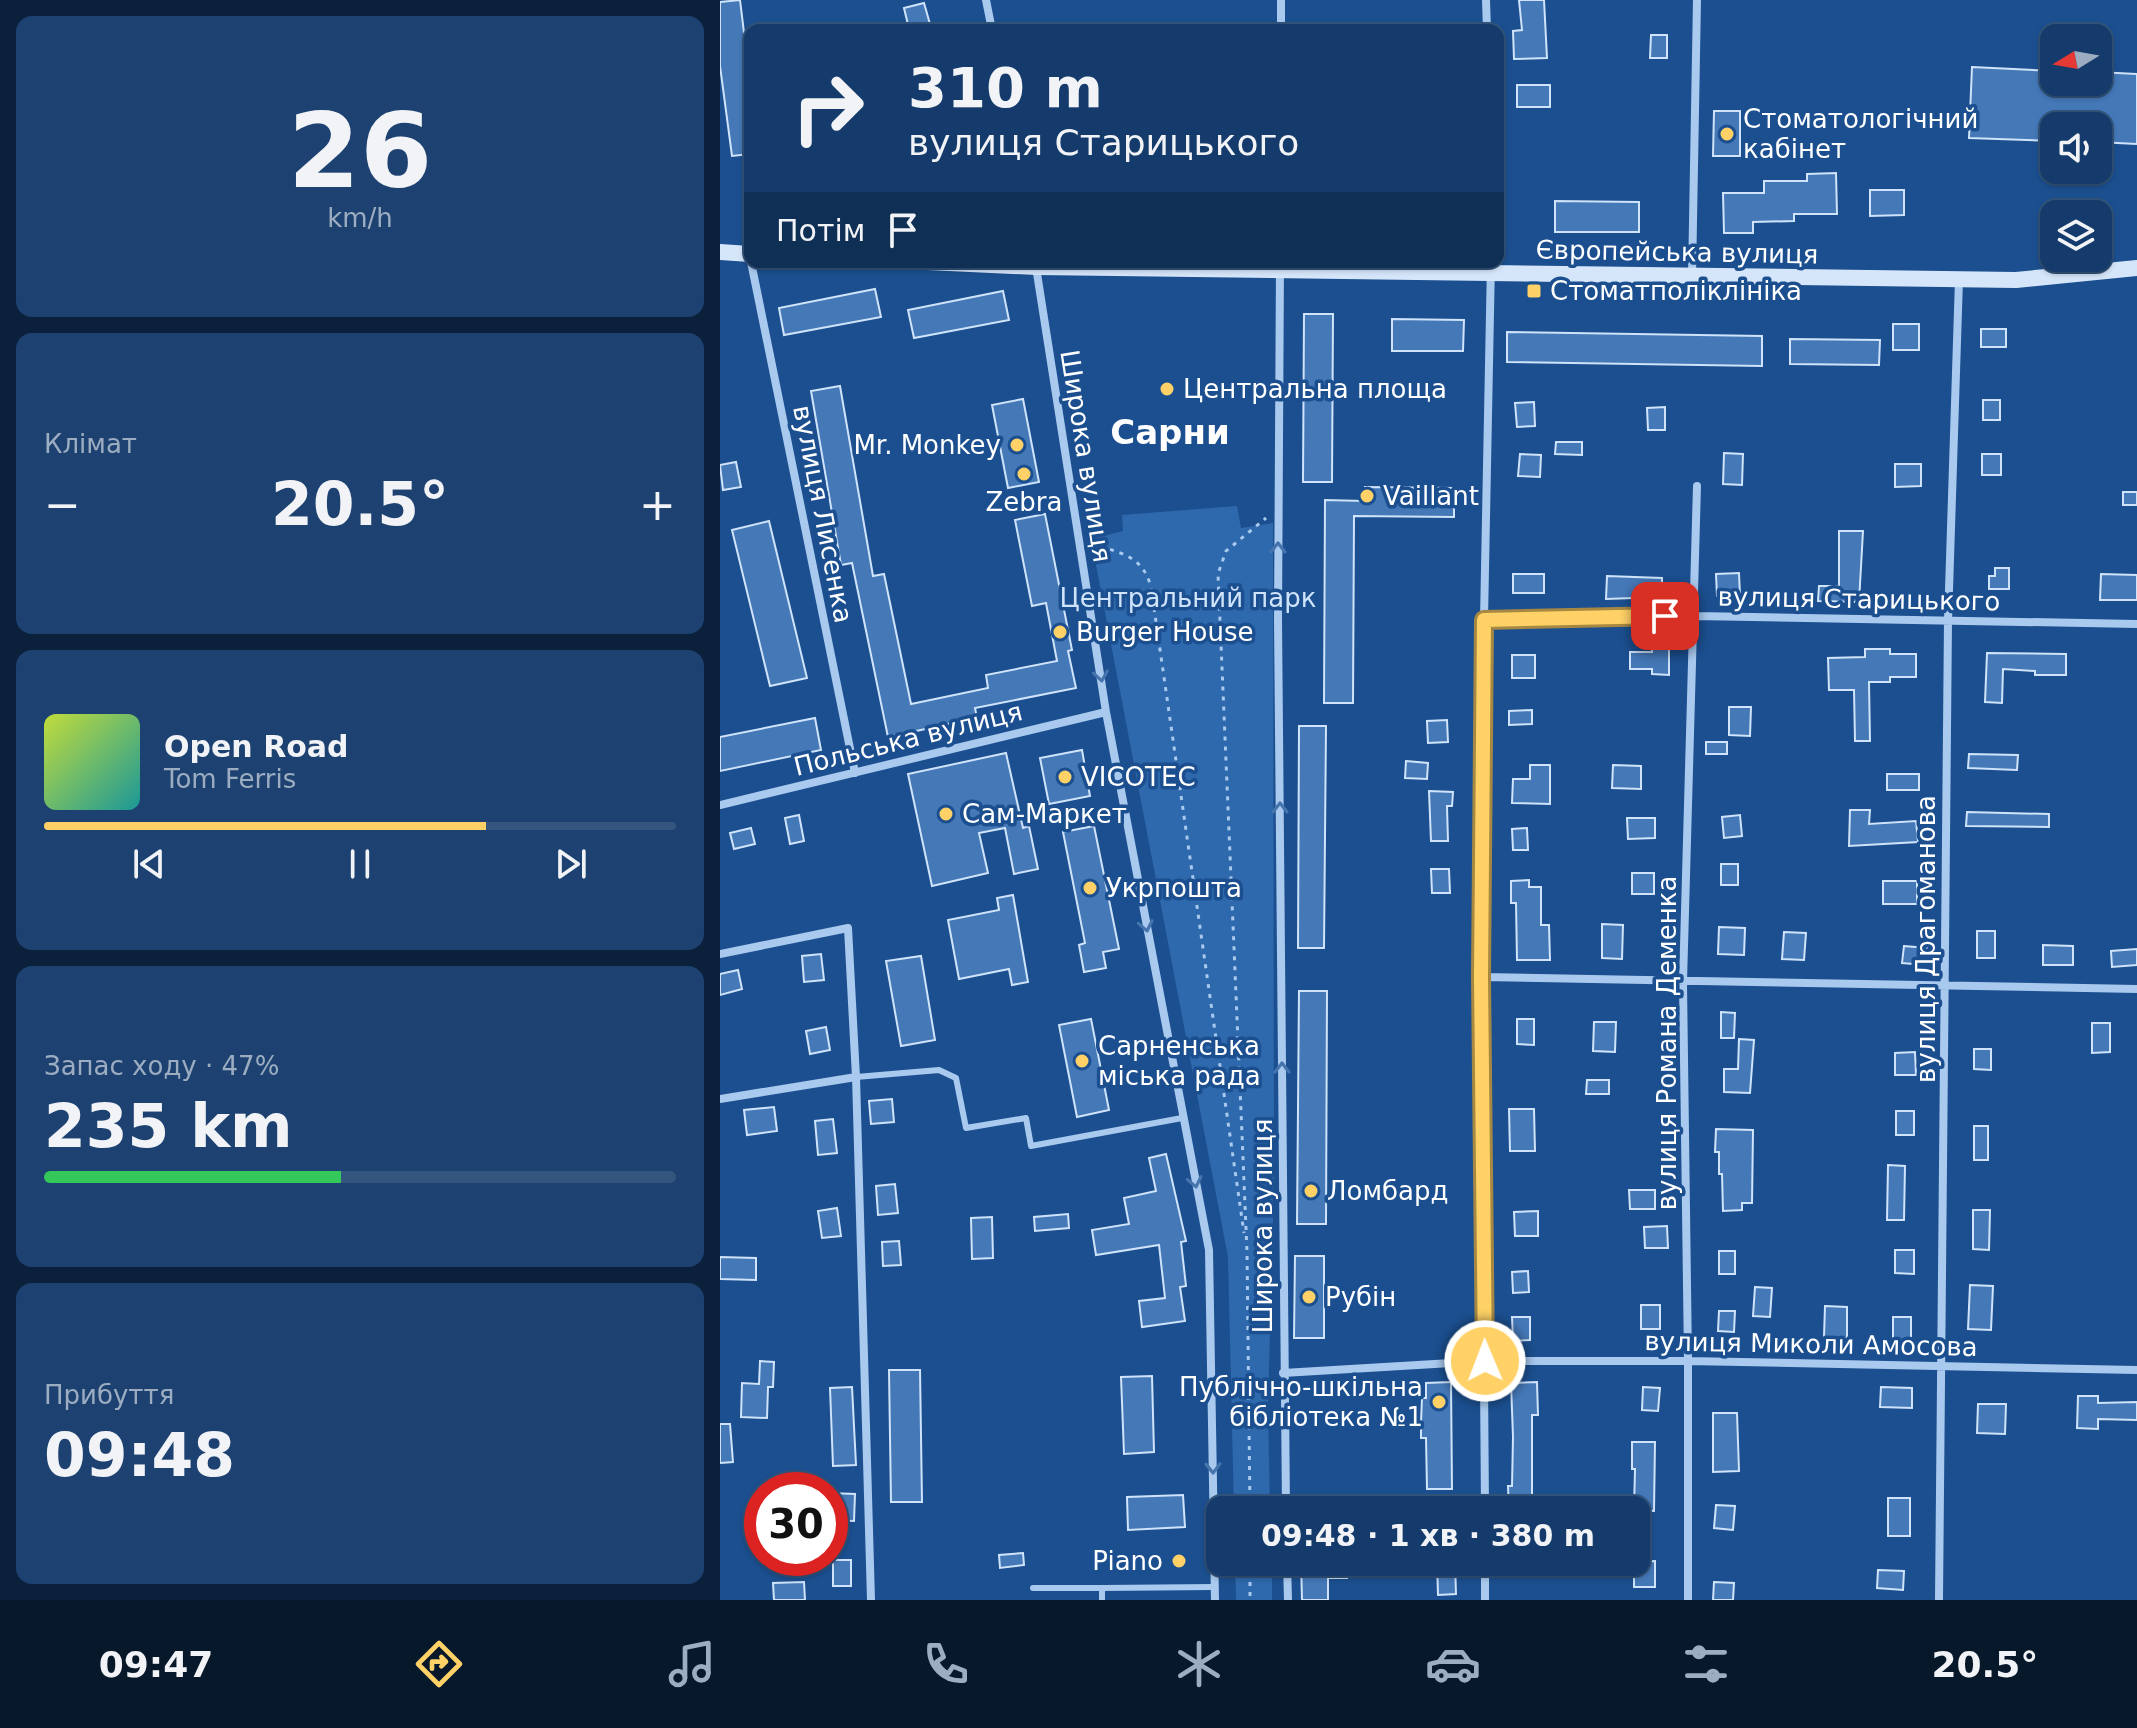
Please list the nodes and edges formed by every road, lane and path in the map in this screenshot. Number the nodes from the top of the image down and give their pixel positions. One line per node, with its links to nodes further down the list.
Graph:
1 (986, 0): 5 (street)
2 (1281, 0): 6 (street)
3 (1486, 0): 7 (street)
4 (1697, 0): 15 (street)
5 (991, 24)
6 (1281, 24)
7 (1487, 24)
8 (720, 252): 9 (main road)
9 (744, 254)
10 (752, 268): 25 (street, вулиця Лисенка)
11 (1037, 268): 19 (street, Широка вулиця)
12 (1280, 268): 18 (street, Широка вулиця)
13 (1491, 268): 15 (main road, Європейська вулиця); 21 (street)
14 (2137, 268): 16 (main road, Європейська вулиця)
15 (1692, 277): 16 (main road, Європейська вулиця)
16 (1959, 279): 22 (street, вулиця Драгоманова)
17 (1697, 486): 20 (street, вулиця Романа Деменка)
18 (1278, 508): 35 (path); 40 (street, Широка вулиця, one-way to 18)
19 (1079, 539): 24 (street, Широка вулиця, one-way to 24); 35 (path)
20 (1695, 616): 21 (street, вулиця Старицького); 22 (street, вулиця Старицького); 29 (street, вулиця Романа Деменка)
21 (1484, 620): 28 (street)
22 (1948, 621): 23 (street, вулиця Старицького); 30 (street, вулиця Драгоманова)
23 (2137, 624)
24 (1106, 712): 25 (street, Польська вулиця); 34 (street, Широка вулиця, one-way to 34)
25 (855, 773): 26 (street, Польська вулиця)
26 (720, 805)
27 (720, 954): 32 (street)
28 (1481, 977): 29 (street); 36 (street)
29 (1683, 982): 30 (street); 37 (street, вулиця Романа Деменка)
30 (1946, 985): 31 (street); 38 (street, вулиця Драгоманова)
31 (2137, 989)
32 (856, 1077): 33 (street); 34 (lane); 50 (street)
33 (720, 1099)
34 (1182, 1118): 47 (street, Широка вулиця, one-way to 47)
35 (1247, 1252): 41 (path)
36 (1485, 1361): 37 (street, вулиця Миколи Амосова); 40 (street, вулиця Миколи Амосова); 43 (street)
37 (1688, 1361): 38 (street, вулиця Миколи Амосова); 56 (street, вулиця Романа Деменка)
38 (1941, 1366): 39 (street, вулиця Миколи Амосова); 57 (street, вулиця Драгоманова)
39 (2137, 1370)
40 (1283, 1373): 42 (street, Широка вулиця)
41 (1250, 1496)
42 (1286, 1496)
43 (1485, 1496)
44 (1250, 1576): 53 (path)
45 (1287, 1576): 54 (street)
46 (1485, 1576): 55 (street)
47 (1214, 1587): 49 (lane); 52 (street, Широка вулиця)
48 (1033, 1588): 49 (lane)
49 (1102, 1588): 51 (lane)
50 (871, 1600)
51 (1102, 1600)
52 (1215, 1600)
53 (1250, 1600)
54 (1288, 1600)
55 (1485, 1600)
56 (1688, 1600)
57 (1939, 1600)

